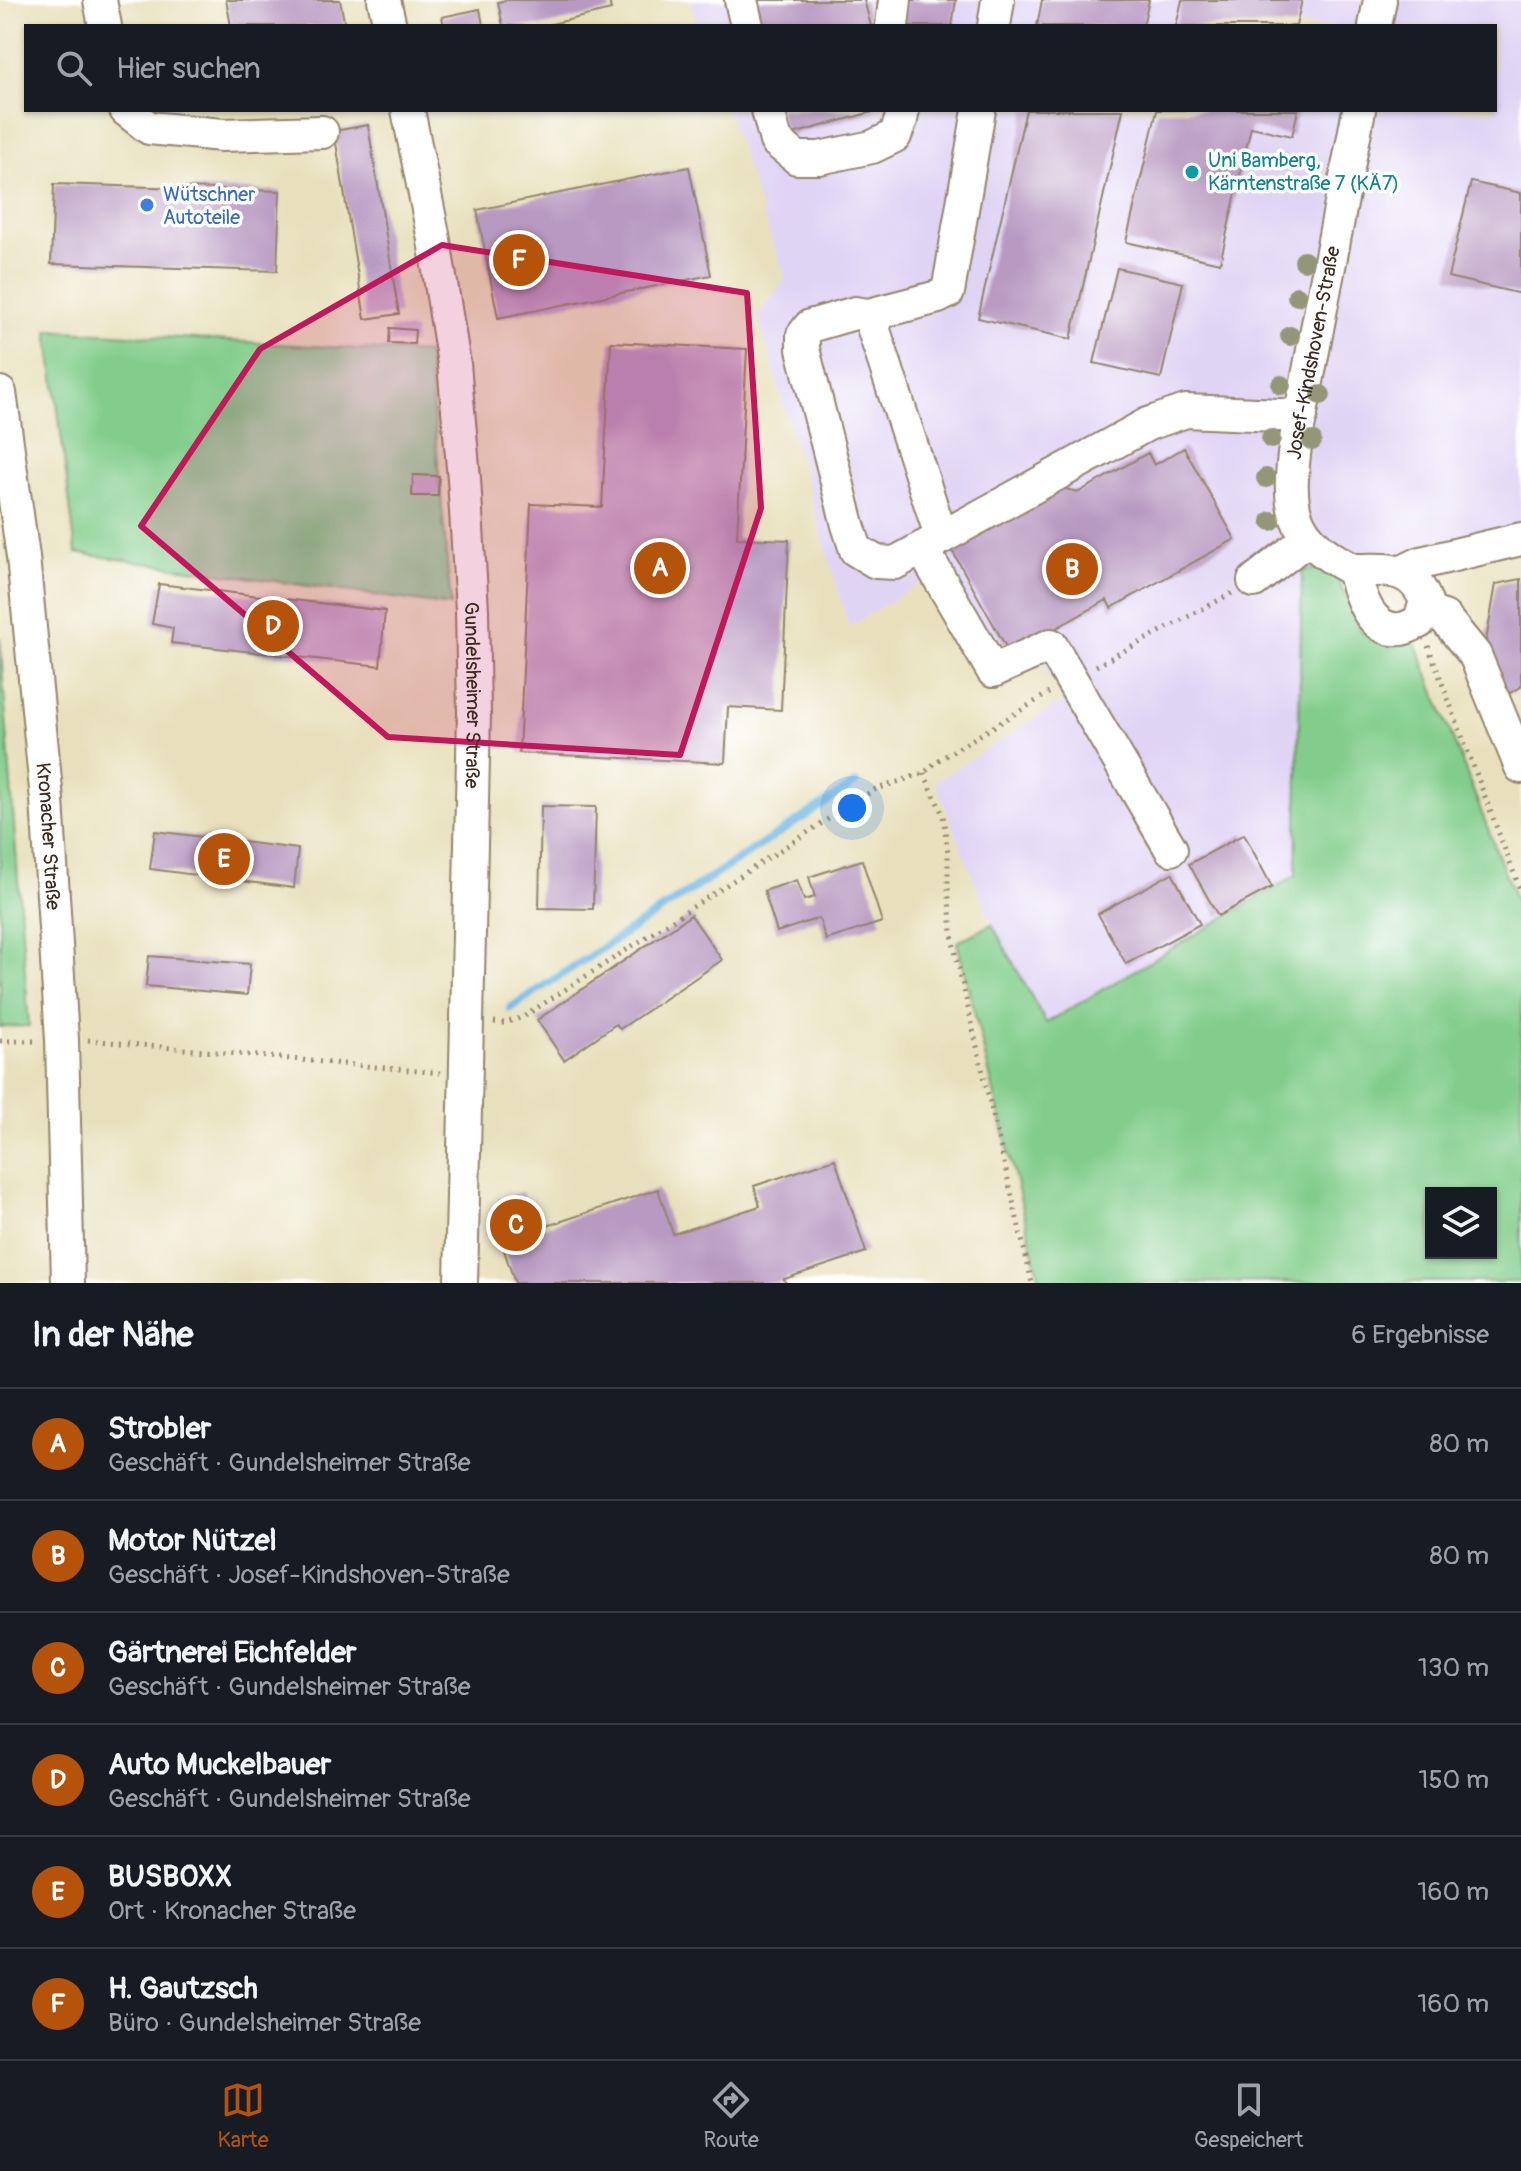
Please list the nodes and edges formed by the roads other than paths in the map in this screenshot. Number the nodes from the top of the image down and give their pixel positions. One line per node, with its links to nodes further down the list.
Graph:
1 (100, 0): 7 (street)
2 (384, 0): 8 (street)
3 (741, 0): 9 (street)
4 (895, 0): 10 (street)
5 (998, 0): 11 (street)
6 (1380, 0): 12 (street)
7 (105, 24)
8 (390, 24)
9 (747, 24)
10 (892, 24)
11 (994, 24)
12 (1375, 24)
13 (129, 112): 19 (street)
14 (408, 112): 33 (street, Gundelsheimer Straße)
15 (769, 112): 16 (street)
16 (903, 112)
17 (979, 112): 20 (street)
18 (1359, 112): 22 (street, Josef-Kindshoven-Straße)
19 (322, 132)
20 (869, 315): 25 (street); 25 (street)
21 (0, 393): 32 (street, Kronacher Straße)
22 (1301, 416): 23 (street, Josef-Kindshoven-Straße); 25 (street)
23 (1309, 538): 26 (street, Josef-Kindshoven-Straße); 28 (street)
24 (1521, 539): 27 (street)
25 (932, 542): 31 (street)
26 (1353, 570): 27 (street); 29 (street)
27 (1402, 572): 29 (street)
28 (1254, 581)
29 (1422, 617): 30 (street)
30 (1521, 767)
31 (1171, 849)
32 (68, 1283)
33 (461, 1283)

